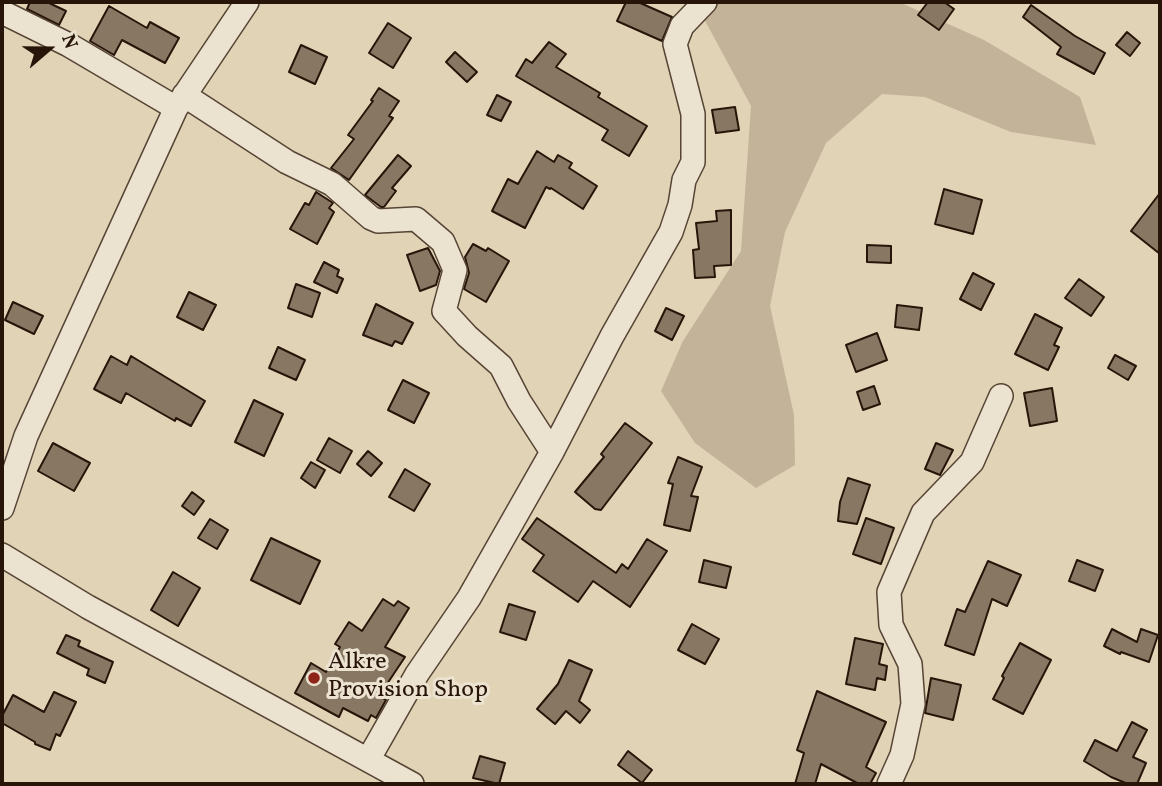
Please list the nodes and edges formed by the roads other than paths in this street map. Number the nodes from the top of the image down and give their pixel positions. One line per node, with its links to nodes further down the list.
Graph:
1 (247, 2): 4 (street)
2 (705, 2): 6 (street)
3 (2, 12): 4 (street)
4 (180, 101): 6 (street); 7 (street)
5 (1001, 396): 11 (street)
6 (552, 452): 9 (street)
7 (2, 508)
8 (2, 555): 9 (street)
9 (368, 760): 10 (street)
10 (412, 784)
11 (889, 784)

